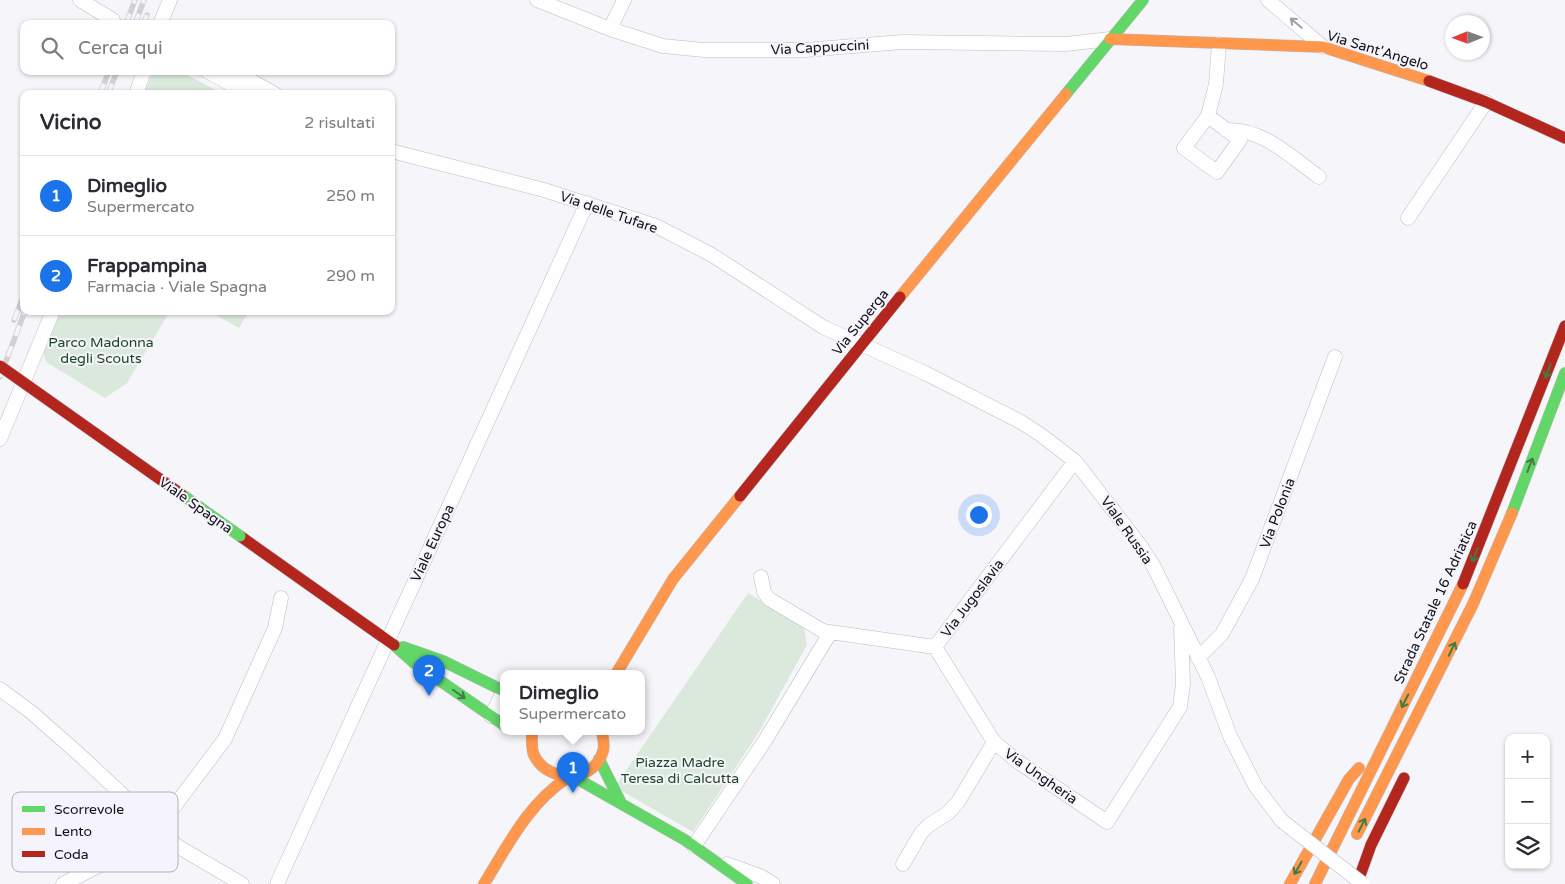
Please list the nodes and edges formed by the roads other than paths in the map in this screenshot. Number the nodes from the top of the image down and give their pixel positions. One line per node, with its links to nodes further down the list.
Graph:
1 (80, 0): 7 (street)
2 (170, 0): 8 (street)
3 (537, 0): 9 (street, Via Cappuccini)
4 (624, 0): 9 (street)
5 (1143, 0): 10 (main road, Via Superga)
6 (1268, 0): 12 (street, one-way to 6)
7 (113, 20)
8 (162, 20)
9 (610, 29): 10 (street, Via Cappuccini)
10 (1110, 39): 11 (main road, Via Sant'Angelo); 29 (main road, Via Superga)
11 (1219, 44): 12 (main road, Via Sant'Angelo); 20 (street)
12 (1323, 47): 19 (main road, Via Sant'Angelo)
13 (143, 75): 16 (street)
14 (214, 75): 17 (street)
15 (241, 75): 18 (street)
16 (137, 90)
17 (242, 90)
18 (268, 90)
19 (1486, 102): 22 (main road, Via Sant'Angelo); 26 (street)
20 (1208, 116): 21 (street); 21 (street)
21 (1226, 130): 24 (street)
22 (1565, 138)
23 (395, 152): 25 (street, Via delle Tufare)
24 (1319, 177)
25 (587, 203): 29 (street, Via delle Tufare); 39 (street, Viale Europa)
26 (1408, 218)
27 (51, 315): 33 (street)
28 (1565, 326): 54 (main road, Strada Statale 16 Adriatica, one-way to 54)
29 (861, 344): 34 (street, Viale Russia); 42 (main road, Via Superga)
30 (1335, 356): 41 (street, Via Polonia)
31 (0, 366): 39 (main road, Viale Spagna, bridge)
32 (1565, 373): 45 (main road, one-way to 32)
33 (0, 439)
34 (1075, 461): 37 (street, Viale Russia); 40 (street, Via Jugoslavia)
35 (761, 577): 38 (street, Via Jugoslavia)
36 (281, 598): 60 (street)
37 (1181, 622): 41 (street, Viale Russia); 53 (street, Via Ungheria)
38 (830, 633): 40 (street, Via Jugoslavia); 63 (street)
39 (390, 642): 44 (main road, Viale Spagna); 47 (main road, Viale Spagna, one-way to 47); 72 (street, Viale Europa)
40 (935, 647): 53 (street, Via Ungheria)
41 (1198, 658): 79 (street, Viale Russia, bridge)
42 (618, 670)
43 (0, 689): 59 (street)
44 (500, 689)
45 (1432, 690): 49 (main road); 68 (main road, one-way to 45)
46 (500, 699): 47 (street, Viale Spagna)
47 (491, 716): 48 (main road, Viale Spagna)
48 (500, 722)
49 (1425, 723)
50 (519, 735): 55 (main road)
51 (532, 735): 55 (main road)
52 (602, 735): 56 (main road)
53 (994, 742): 66 (street)
54 (1385, 742): 76 (main road, one-way to 76); 77 (main road, Strada Statale 16 Adriatica)
55 (534, 755): 58 (main road); 62 (main road)
56 (600, 759): 58 (main road); 61 (main road)
57 (1410, 766): 78 (main road)
58 (571, 778): 61 (main road); 62 (main road)
59 (119, 792)
60 (178, 801)
61 (620, 801): 63 (main road)
62 (531, 808): 73 (main road)
63 (694, 846): 65 (main road)
64 (178, 847): 71 (street)
65 (717, 860): 74 (main road); 75 (street)
66 (903, 864)
67 (92, 872): 69 (street)
68 (1336, 876)
69 (78, 881): 70 (street)
70 (63, 884)
71 (242, 884)
72 (277, 884)
73 (484, 884)
74 (747, 884)
75 (773, 884)
76 (1290, 884)
77 (1314, 884)
78 (1357, 884)
79 (1362, 884)

